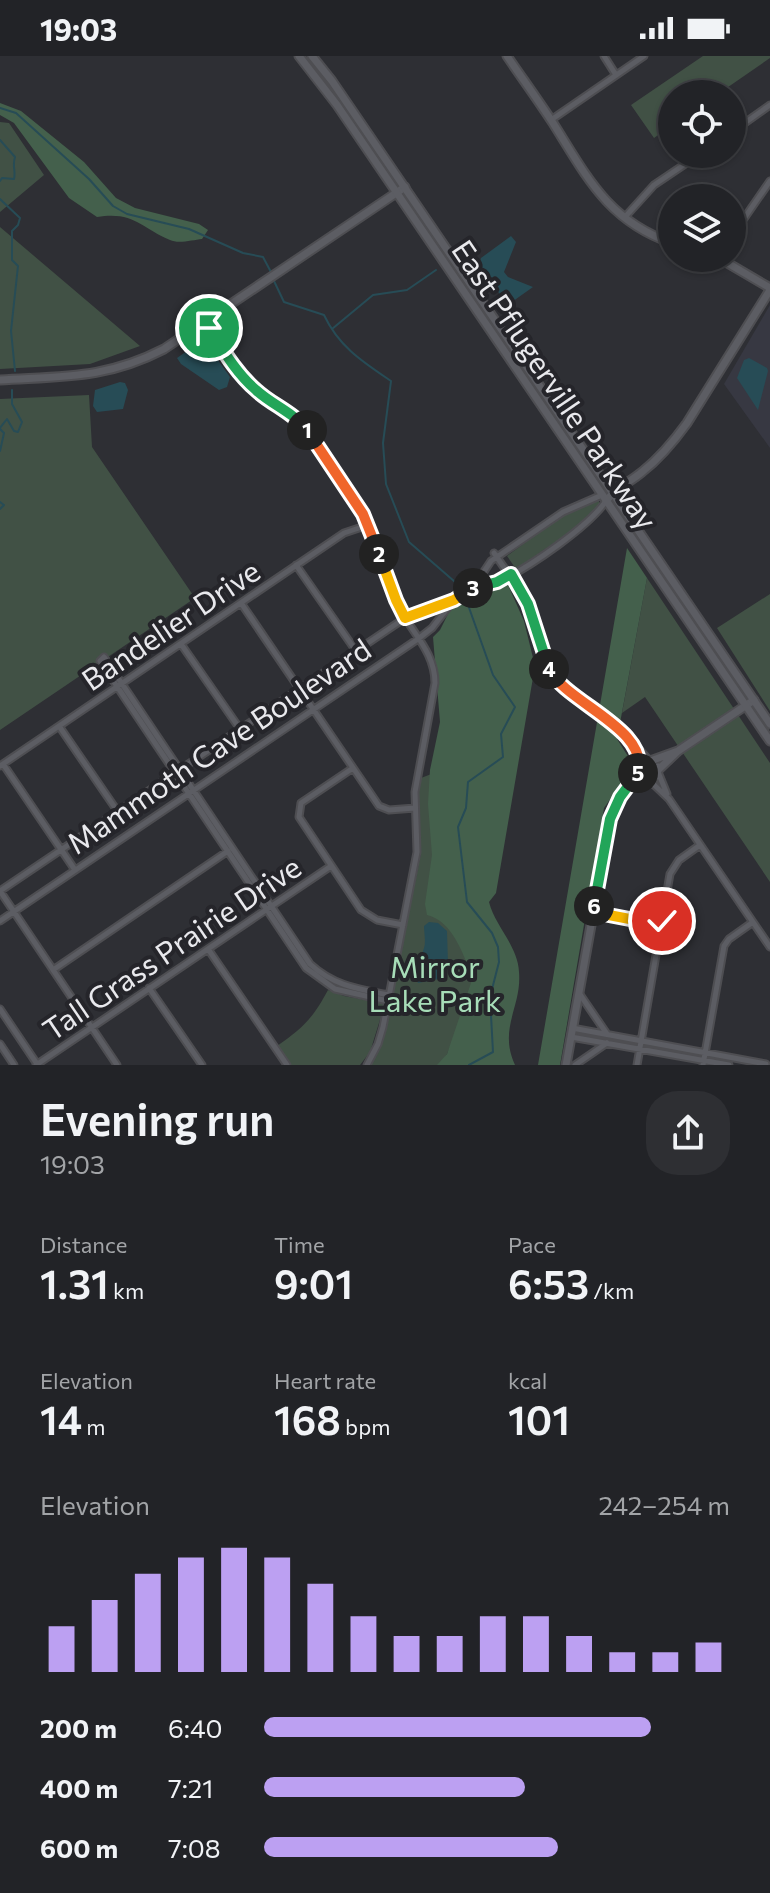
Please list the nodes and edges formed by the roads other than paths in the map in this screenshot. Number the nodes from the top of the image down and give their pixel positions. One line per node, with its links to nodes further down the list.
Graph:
1 (299, 56): 13 (main road, East Pflugerville Parkway)
2 (312, 56): 12 (main road, East Pflugerville Parkway)
3 (507, 56): 8 (main road)
4 (604, 56): 6 (street)
5 (644, 56): 6 (street)
6 (616, 75): 8 (street)
7 (770, 105): 9 (street)
8 (551, 120): 15 (main road)
9 (746, 122)
10 (679, 168): 15 (street)
11 (770, 181): 14 (street)
12 (405, 187): 13 (main road); 20 (main road, East Pflugerville Parkway)
13 (397, 193): 19 (main road); 21 (main road, East Pflugerville Parkway)
14 (746, 216)
15 (624, 219): 16 (main road)
16 (658, 238)
17 (742, 272): 18 (main road)
18 (770, 289): 23 (main road)
19 (204, 322): 22 (main road); 25 (street)
20 (507, 338): 21 (street); 23 (main road, East Pflugerville Parkway)
21 (499, 344): 24 (main road, East Pflugerville Parkway)
22 (0, 380)
23 (613, 492): 24 (main road, Mammoth Cave Boulevard); 38 (main road, East Pflugerville Parkway)
24 (604, 498): 26 (street, Mammoth Cave Boulevard); 28 (street, Mammoth Cave Boulevard); 38 (main road, East Pflugerville Parkway)
25 (368, 525): 27 (street, Bandelier Drive); 32 (street)
26 (496, 555): 28 (street); 29 (street, Mammoth Cave Boulevard)
27 (296, 565): 31 (street, Bandelier Drive); 35 (street)
28 (511, 574): 29 (street, Mammoth Cave Boulevard); 43 (street)
29 (471, 588): 30 (street, Mammoth Cave Boulevard)
30 (454, 600): 32 (street, Mammoth Cave Boulevard); 33 (street, Mammoth Cave Boulevard)
31 (241, 603): 34 (street, Bandelier Drive); 37 (street)
32 (405, 618): 33 (street); 35 (street, Mammoth Cave Boulevard)
33 (418, 639): 39 (street, Mammoth Cave Boulevard); 56 (street)
34 (181, 644): 36 (street, Bandelier Drive); 42 (street)
35 (356, 651): 37 (street, Mammoth Cave Boulevard)
36 (120, 685): 36 (street); 41 (street, Bandelier Drive); 50 (street)
37 (300, 689): 39 (street); 42 (street, Mammoth Cave Boulevard)
38 (750, 703): 40 (main road, East Pflugerville Parkway); 44 (main road, East Pflugerville Parkway); 45 (main road)
39 (312, 710): 48 (street); 54 (street, Mammoth Cave Boulevard)
40 (770, 724)
41 (59, 726): 47 (street, Bandelier Drive); 57 (street)
42 (240, 729): 50 (street, Mammoth Cave Boulevard)
43 (622, 731): 46 (street); 49 (street)
44 (770, 741)
45 (678, 751): 46 (main road); 51 (main road)
46 (651, 761): 49 (main road); 51 (main road)
47 (1, 765): 59 (street)
48 (353, 768): 56 (street); 61 (street)
49 (640, 768): 52 (main road); 53 (main road)
50 (178, 771): 54 (street); 57 (street, Mammoth Cave Boulevard)
51 (658, 771): 52 (main road); 55 (street)
52 (647, 779): 53 (main road); 55 (street)
53 (629, 786): 66 (main road)
54 (191, 792): 60 (street); 62 (street, Mammoth Cave Boulevard)
55 (669, 799): 58 (street)
56 (415, 808): 69 (street)
57 (118, 812): 59 (street, Mammoth Cave Boulevard)
58 (700, 845): 68 (street); 70 (street)
59 (61, 850): 62 (street); 63 (street, Mammoth Cave Boulevard)
60 (230, 850): 64 (street); 73 (street)
61 (331, 866): 64 (street, Tall Grass Prairie Drive); 69 (street)
62 (75, 870): 65 (street, Mammoth Cave Boulevard)
63 (0, 891): 65 (street)
64 (269, 908): 72 (street, Tall Grass Prairie Drive); 76 (street)
65 (14, 912): 67 (street, Mammoth Cave Boulevard); 73 (street)
66 (593, 912): 70 (street); 75 (main road)
67 (0, 921)
68 (753, 922): 71 (street); 85 (street)
69 (403, 925): 76 (street)
70 (661, 925): 81 (street)
71 (770, 947)
72 (208, 949): 74 (street, Tall Grass Prairie Drive); 92 (street)
73 (53, 970): 78 (street)
74 (149, 988): 78 (street, Tall Grass Prairie Drive); 91 (street)
75 (579, 992): 79 (main road); 80 (street)
76 (389, 998): 93 (street)
77 (0, 1009): 89 (street)
78 (92, 1027): 89 (street, Tall Grass Prairie Drive); 90 (street)
79 (572, 1032): 80 (street); 82 (street); 94 (main road)
80 (608, 1035): 81 (street)
81 (641, 1041): 84 (street); 85 (street)
82 (607, 1043): 84 (street); 95 (street)
83 (0, 1044): 88 (street)
84 (640, 1049): 87 (street); 96 (street)
85 (704, 1053): 86 (street); 87 (street)
86 (767, 1062)
87 (703, 1063): 97 (street)
88 (14, 1065)
89 (37, 1065)
90 (117, 1065)
91 (202, 1065)
92 (287, 1065)
93 (367, 1065)
94 (566, 1065)
95 (575, 1065)
96 (637, 1065)
97 (729, 1065)

